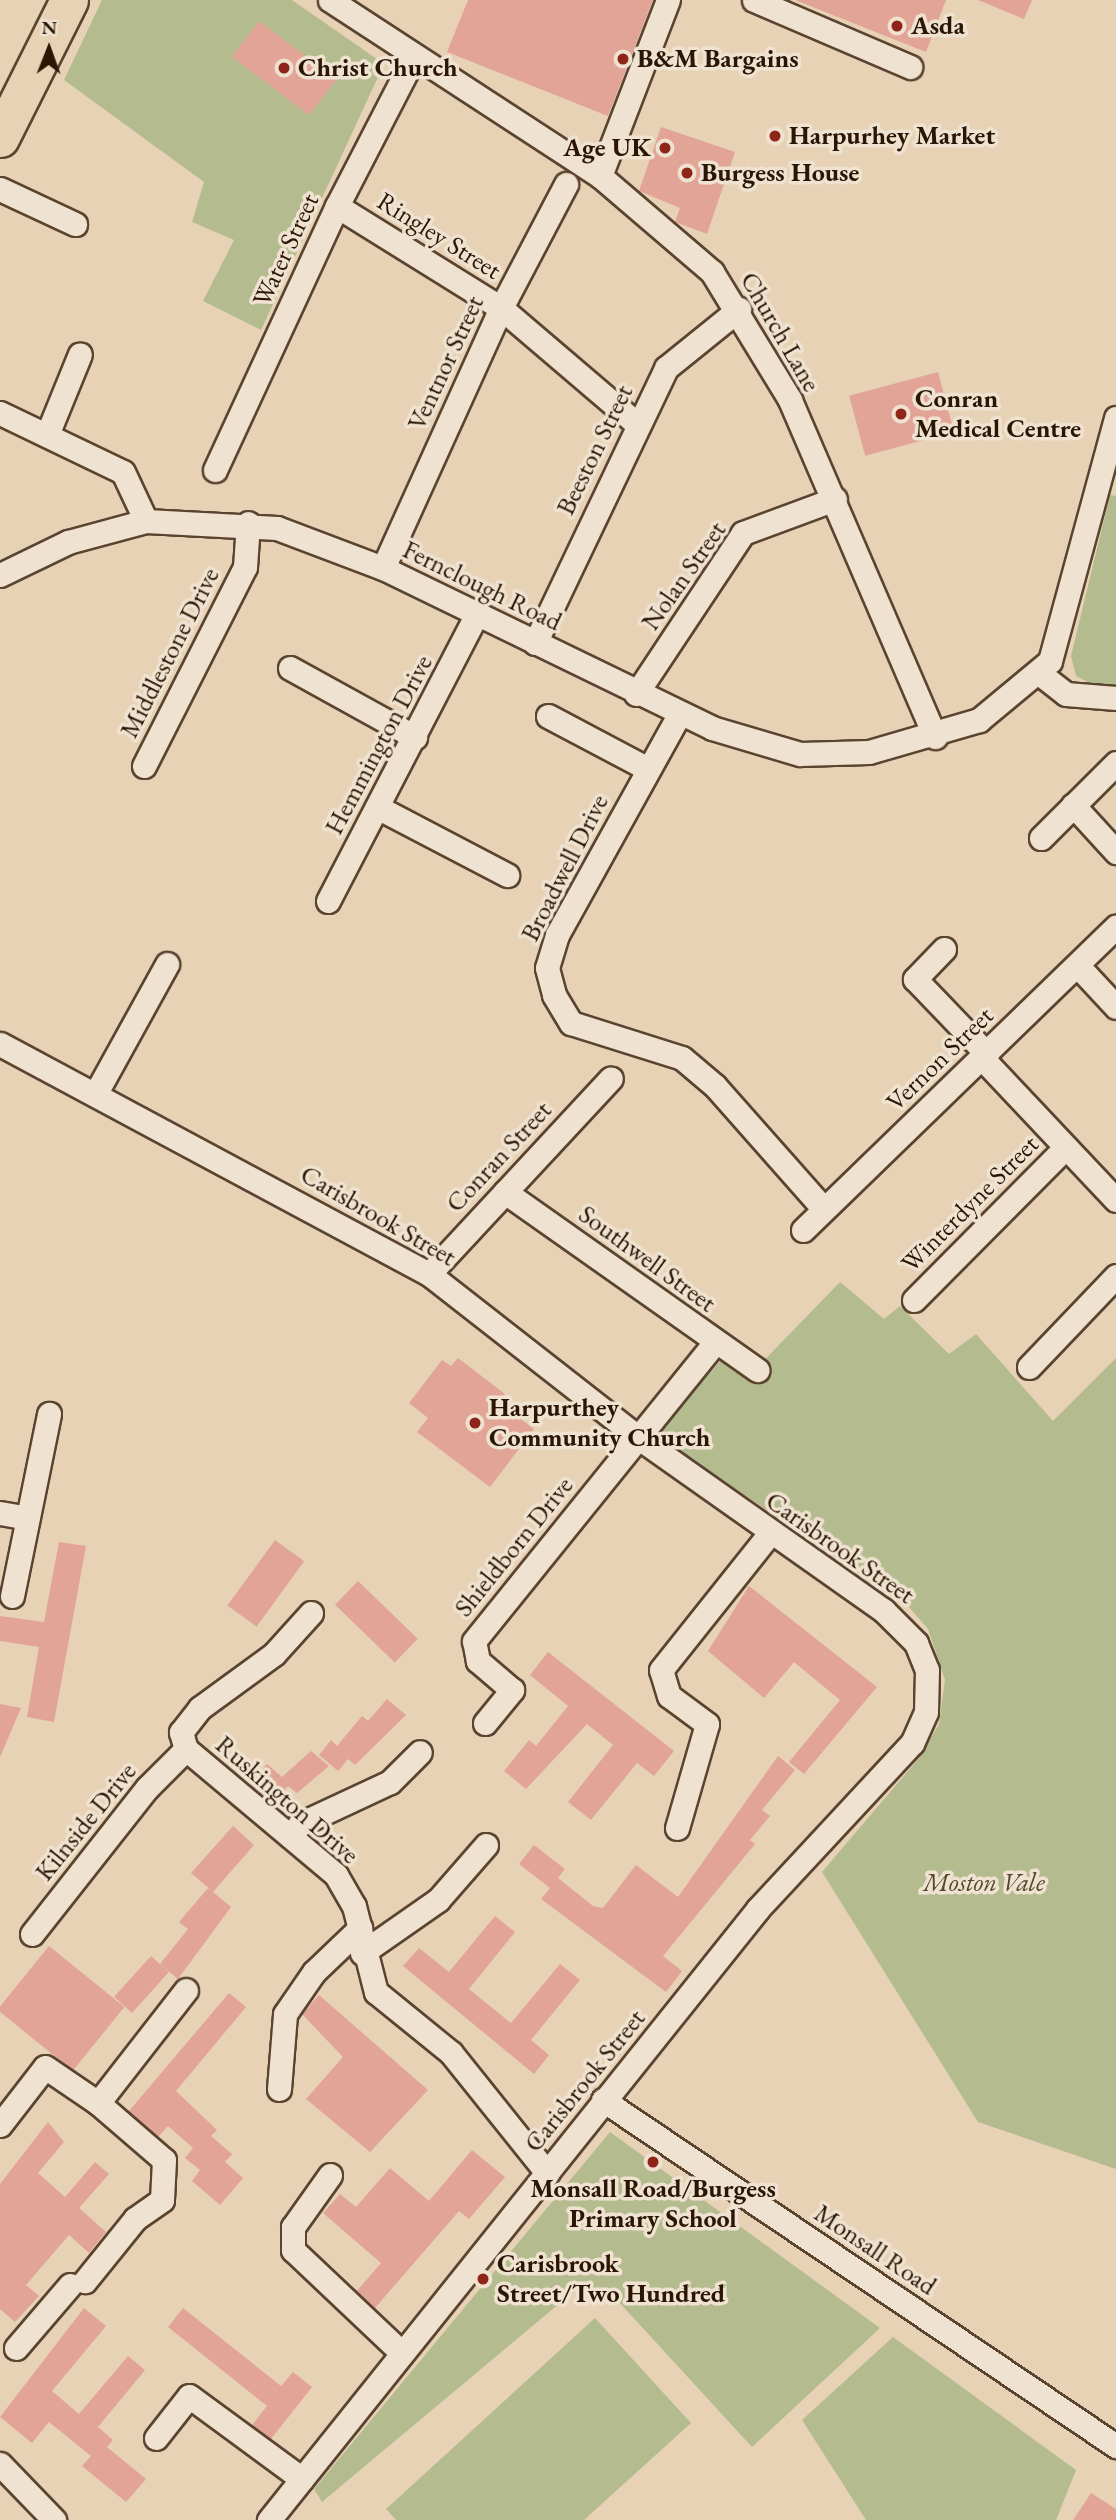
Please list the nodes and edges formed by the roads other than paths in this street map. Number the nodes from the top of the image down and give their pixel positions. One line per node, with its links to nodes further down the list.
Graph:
1 (69, 0): 7 (main road)
2 (330, 0): 5 (street, Church Lane)
3 (668, 0): 8 (street)
4 (754, 0): 6 (street)
5 (414, 57): 8 (street, Church Lane); 11 (street, Water Street)
6 (910, 67)
7 (0, 138)
8 (600, 176): 14 (street, Church Lane)
9 (566, 184): 13 (street, Ventnor Street)
10 (0, 189): 12 (street)
11 (337, 206): 13 (street, Ringley Street); 20 (street, Water Street)
12 (75, 225)
13 (501, 308): 18 (street, Ringley Street); 24 (street, Ventnor Street)
14 (739, 309): 18 (street, Beeston Street); 21 (street, Church Lane)
15 (80, 354): 19 (street)
16 (0, 413): 19 (street)
17 (1116, 418): 29 (street, Fernclough Road)
18 (638, 425): 27 (street, Beeston Street)
19 (47, 435): 22 (street)
20 (215, 470)
21 (835, 499): 30 (street, Nolan Street); 35 (street, Church Lane)
22 (146, 521): 23 (street, Fernclough Road); 25 (street, Fernclough Road)
23 (248, 523): 24 (street, Fernclough Road); 37 (street, Middlestone Drive)
24 (383, 568): 26 (street, Fernclough Road)
25 (0, 575)
26 (477, 614): 27 (street, Fernclough Road); 34 (street, Hemmington Drive)
27 (535, 643): 30 (street, Fernclough Road)
28 (290, 668): 34 (street)
29 (1039, 673): 31 (street); 35 (street, Fernclough Road)
30 (636, 694): 32 (street, Fernclough Road)
31 (1116, 698)
32 (680, 713): 35 (street, Fernclough Road); 38 (street, Broadwell Drive)
33 (548, 716): 38 (street)
34 (415, 737): 40 (street, Hemmington Drive)
35 (935, 737)
36 (1116, 763): 39 (street)
37 (144, 766)
38 (648, 769): 57 (street, Broadwell Drive)
39 (1073, 805): 41 (street); 42 (street)
40 (377, 807): 43 (street); 44 (street, Hemmington Drive)
41 (1041, 838)
42 (1116, 852)
43 (507, 875)
44 (328, 901)
45 (1116, 927): 48 (street, Vernon Street)
46 (944, 949): 51 (street)
47 (167, 964): 53 (street)
48 (1077, 965): 49 (street); 51 (street, Vernon Street)
49 (1116, 1007)
50 (0, 1044): 53 (street, Carisbrook Street)
51 (984, 1056): 54 (street); 57 (street, Vernon Street)
52 (611, 1079): 55 (street, Conran Street)
53 (97, 1091): 59 (street, Carisbrook Street)
54 (1065, 1148): 56 (street); 61 (street, Winterdyne Street)
55 (505, 1192): 59 (street, Conran Street); 62 (street, Southwell Street)
56 (1116, 1200)
57 (824, 1209): 58 (street, Vernon Street)
58 (803, 1230)
59 (429, 1274): 66 (street, Carisbrook Street)
60 (1116, 1276): 63 (street)
61 (914, 1300)
62 (715, 1342): 64 (street, Southwell Street); 66 (street)
63 (1029, 1367)
64 (757, 1370)
65 (49, 1414): 68 (street)
66 (639, 1438): 69 (street, Carisbrook Street); 72 (street, Shieldborn Drive)
67 (0, 1513): 68 (street)
68 (29, 1518): 70 (street)
69 (770, 1533): 75 (street); 83 (street, Carisbrook Street)
70 (12, 1596)
71 (311, 1613): 73 (street, Kilnside Drive)
72 (485, 1723)
73 (183, 1740): 76 (street, Ruskington Drive); 79 (street, Kilnside Drive)
74 (420, 1752): 76 (street)
75 (677, 1828)
76 (290, 1836): 78 (street, Ruskington Drive)
77 (486, 1845): 80 (street)
78 (360, 1928): 80 (street, Ruskington Drive); 82 (street)
79 (32, 1934)
80 (362, 1953): 86 (street, Ruskington Drive)
81 (186, 1990): 84 (street)
82 (275, 2076)
83 (603, 2100): 86 (street, Carisbrook Street); 91 (street, Monsall Road)
84 (98, 2102): 85 (street); 88 (street)
85 (0, 2124)
86 (547, 2173): 89 (street, Carisbrook Street)
87 (330, 2175): 89 (street)
88 (16, 2348)
89 (401, 2352): 93 (street, Carisbrook Street)
90 (156, 2438): 93 (street)
91 (1116, 2446)
92 (0, 2464): 94 (street)
93 (302, 2479): 95 (street, Carisbrook Street)
94 (54, 2520)
95 (269, 2520)

